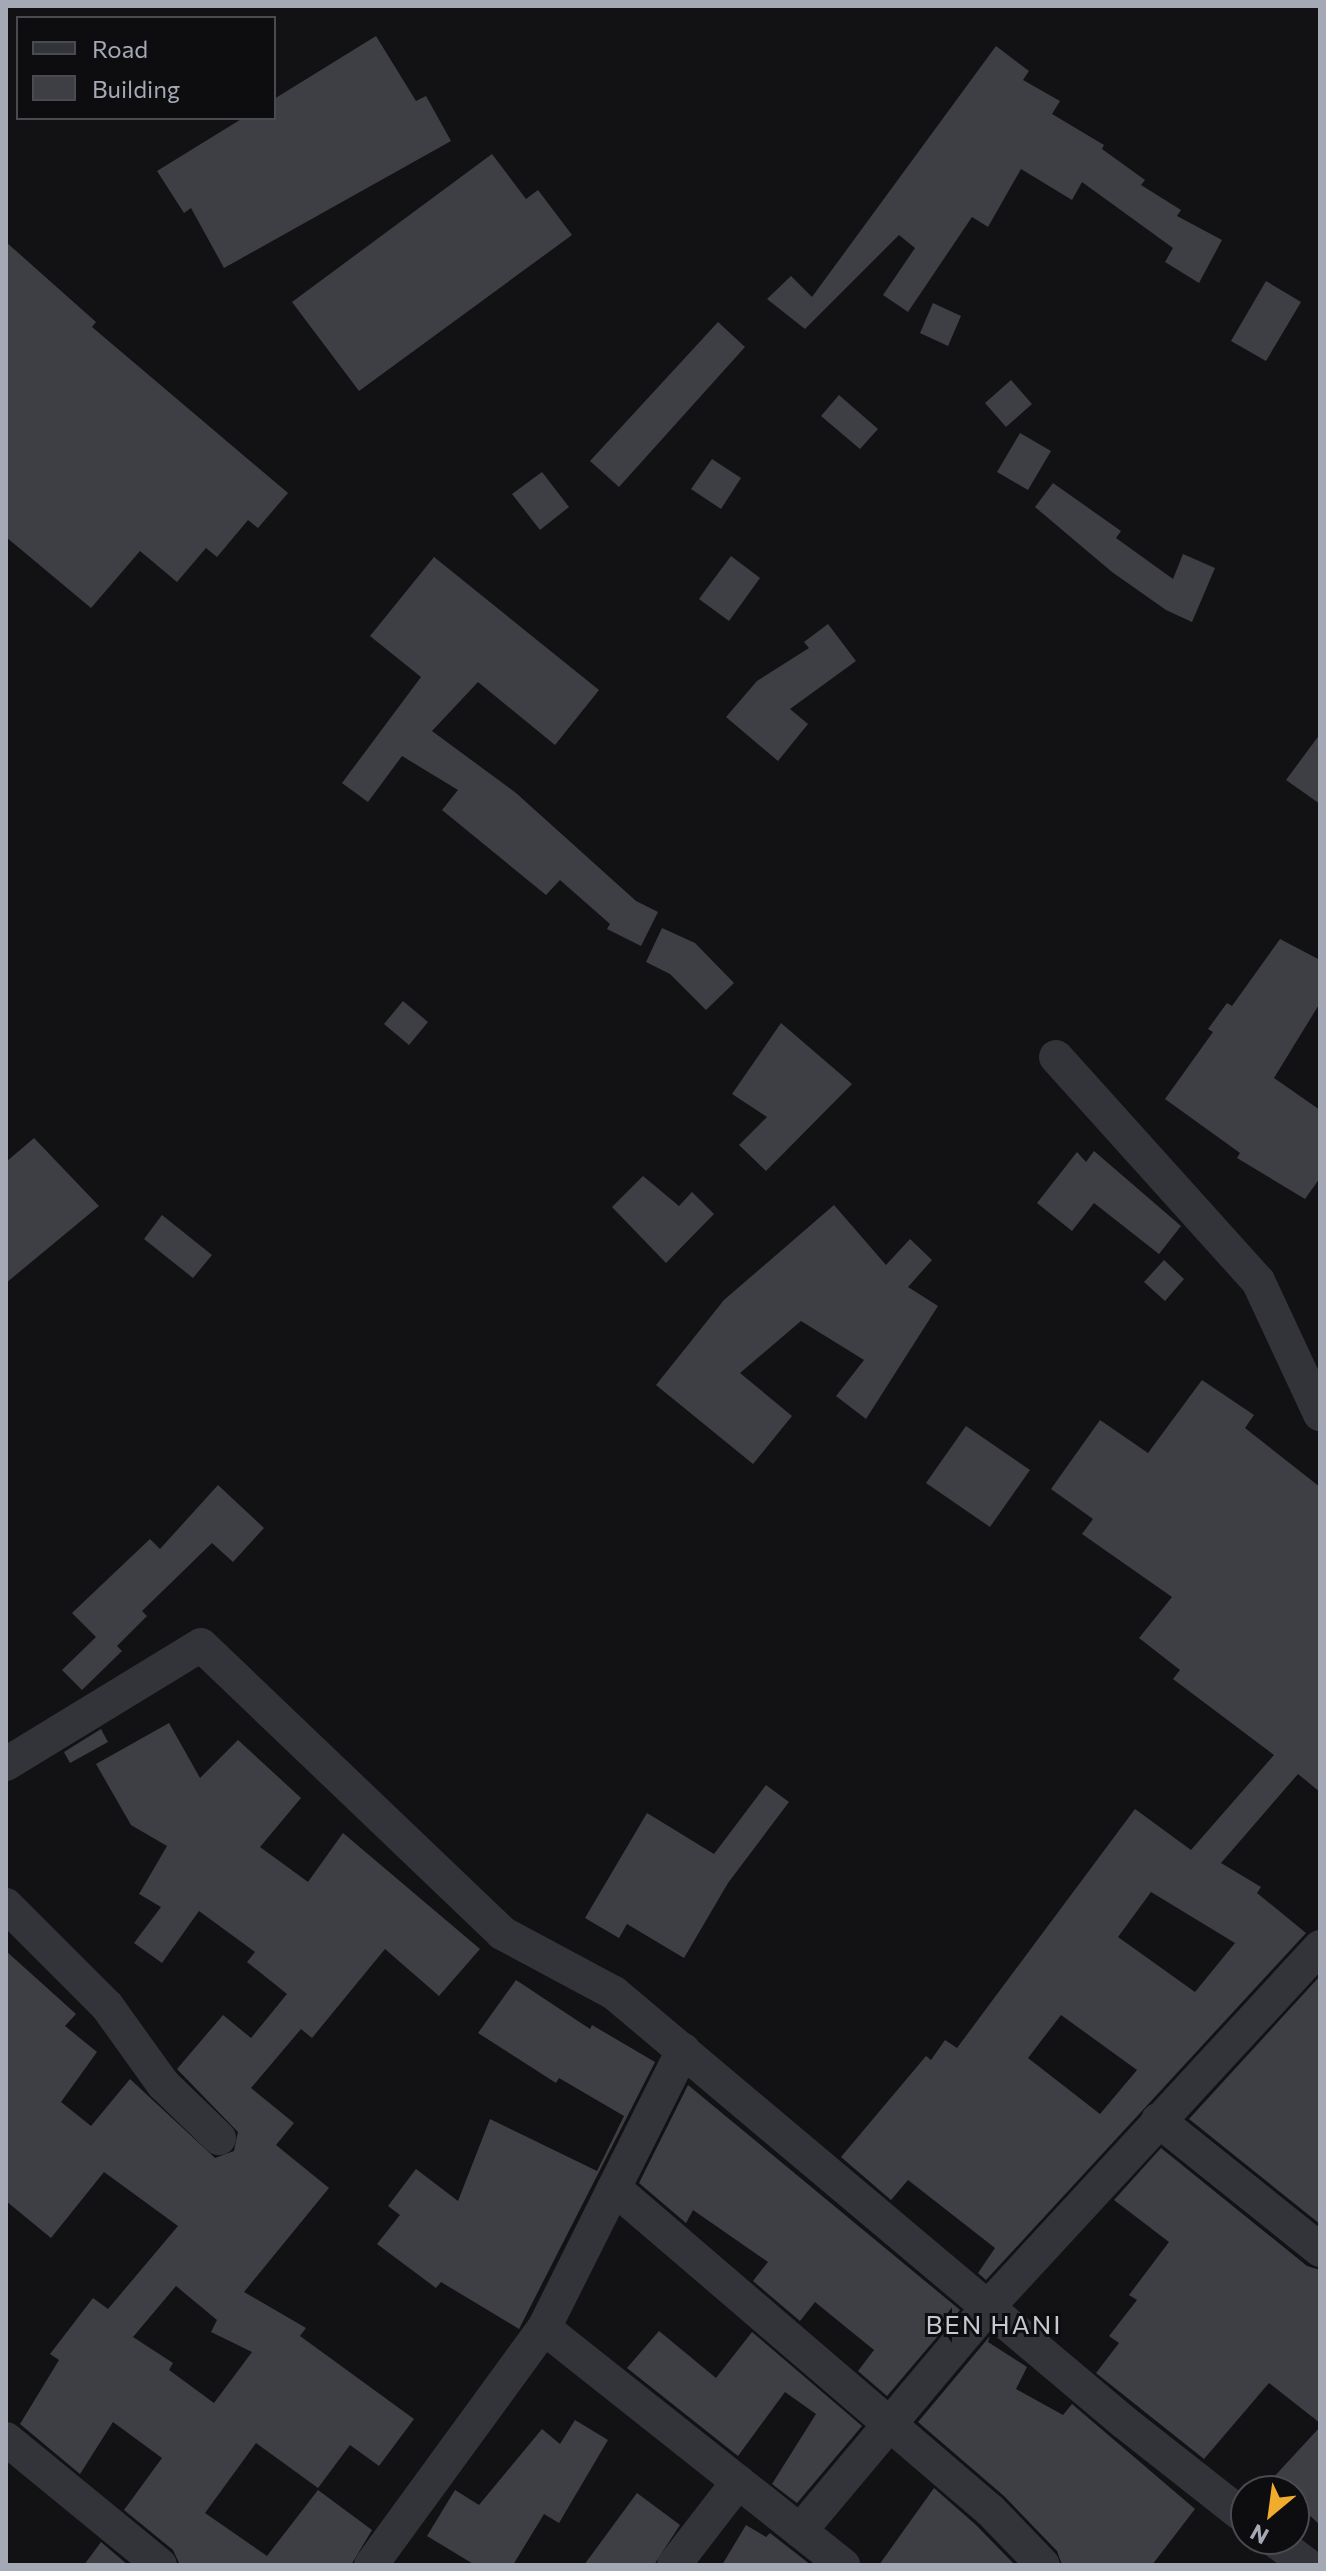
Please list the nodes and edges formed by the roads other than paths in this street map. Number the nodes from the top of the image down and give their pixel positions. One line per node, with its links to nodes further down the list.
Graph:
1 (1056, 1057): 2 (street)
2 (1320, 1414)
3 (6, 1764): 6 (street)
4 (6, 1905): 8 (street)
5 (1320, 1947): 7 (street)
6 (683, 2050): 9 (street); 11 (street)
7 (1158, 2120): 10 (street); 11 (street)
8 (219, 2138)
9 (614, 2188): 12 (street); 13 (street)
10 (1320, 2250)
11 (988, 2307): 13 (street); 16 (street)
12 (544, 2328): 15 (street); 19 (street)
13 (887, 2422): 17 (street); 22 (street)
14 (6, 2439): 18 (street)
15 (738, 2482): 17 (street); 20 (street)
16 (1230, 2505)
17 (800, 2531): 21 (street)
18 (160, 2565)
19 (371, 2565)
20 (674, 2565)
21 (843, 2565)
22 (1043, 2565)

